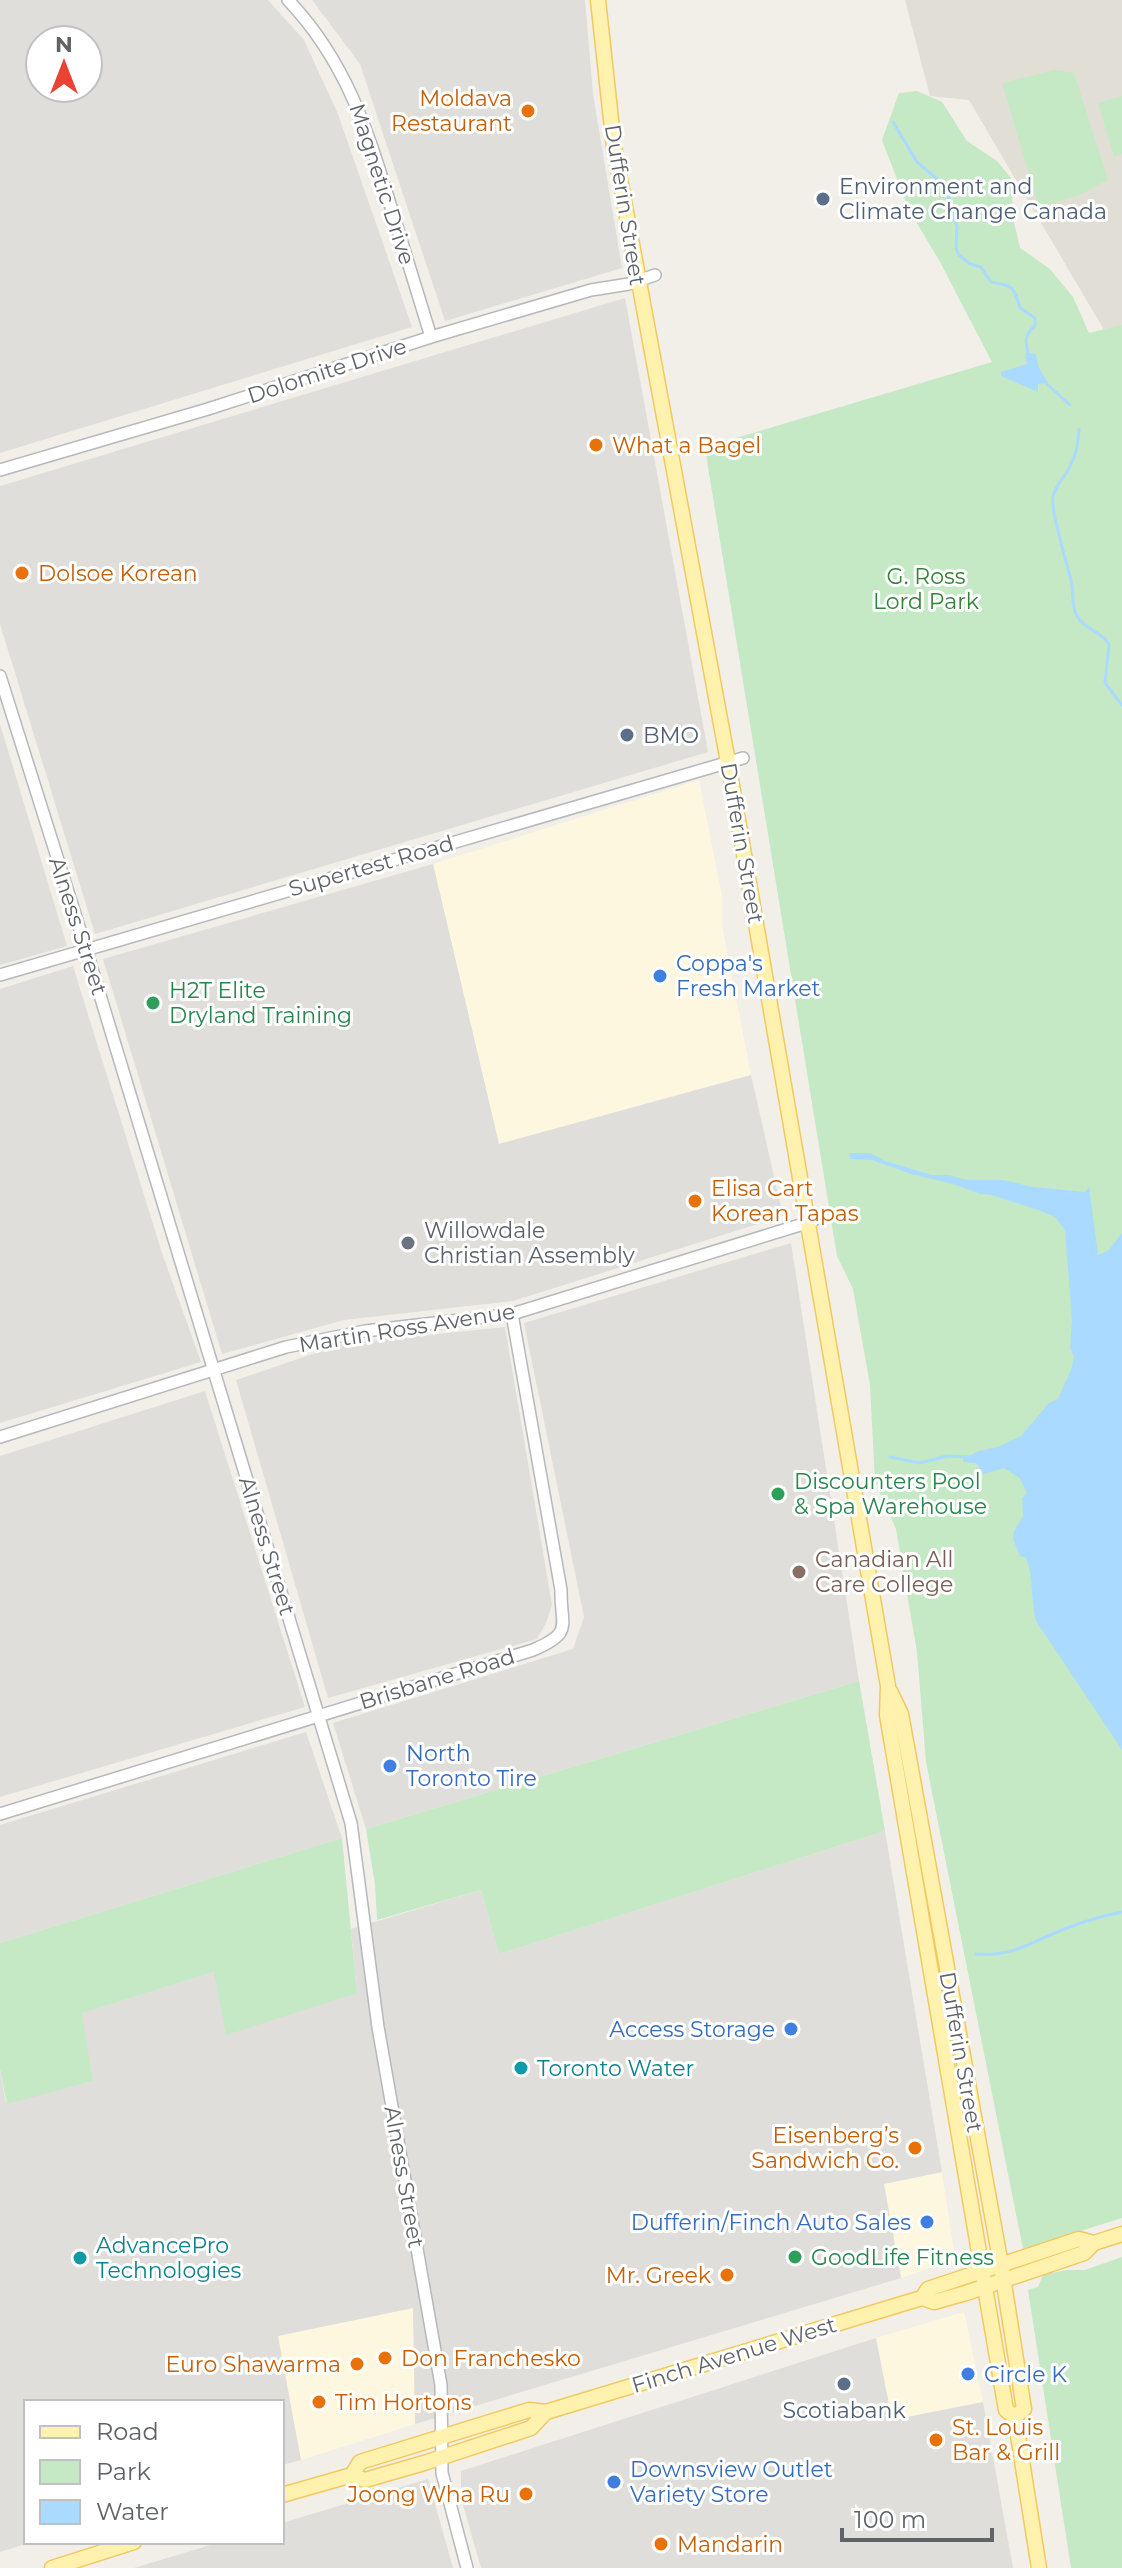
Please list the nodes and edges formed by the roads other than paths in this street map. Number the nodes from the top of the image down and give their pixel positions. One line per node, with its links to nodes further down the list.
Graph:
1 (288, 0): 5 (street, Magnetic Drive)
2 (598, 0): 4 (main road, Dufferin Street)
3 (655, 275): 4 (street, Dolomite Drive)
4 (638, 281): 5 (street, Dolomite Drive); 8 (main road, Dufferin Street)
5 (431, 337): 6 (street, Dolomite Drive)
6 (0, 470)
7 (0, 676): 9 (street, Alness Street)
8 (735, 760): 9 (street, Supertest Road); 11 (main road, Dufferin Street)
9 (86, 949): 10 (street, Supertest Road); 13 (street, Alness Street)
10 (0, 975)
11 (811, 1222): 12 (street, Martin Ross Avenue); 15 (main road, Dufferin Street)
12 (512, 1314): 13 (street, Martin Ross Avenue); 16 (street, Brisbane Road)
13 (213, 1371): 14 (street, Martin Ross Avenue); 16 (street, Alness Street)
14 (0, 1437)
15 (888, 1686): 20 (main road, Dufferin Street); 21 (main road, Dufferin Street)
16 (320, 1715): 17 (street, Brisbane Road); 27 (street, Alness Street)
17 (0, 1814)
18 (1122, 2234): 19 (main road, Finch Avenue West)
19 (1094, 2243): 20 (main road, Finch Avenue West); 22 (main road, Finch Avenue West)
20 (1001, 2265): 21 (main road, Finch Avenue West); 22 (main road, Dufferin Street)
21 (984, 2271): 23 (main road, Dufferin Street); 24 (main road, Finch Avenue West)
22 (1003, 2281): 23 (main road, Finch Avenue West); 26 (main road, Dufferin Street)
23 (986, 2287): 24 (main road, Finch Avenue West); 26 (main road, Dufferin Street)
24 (922, 2298): 25 (main road, Finch Avenue West)
25 (546, 2412): 27 (main road, Finch Avenue West); 28 (main road, Finch Avenue West)
26 (1015, 2417): 34 (main road, Dufferin Street)
27 (443, 2435): 28 (street, Alness Street); 29 (main road, Finch Avenue West)
28 (442, 2457): 29 (main road, Finch Avenue West); 33 (street, Alness Street)
29 (352, 2475): 30 (main road, Finch Avenue West)
30 (284, 2494)
31 (128, 2544): 32 (main road)
32 (52, 2568)
33 (467, 2568)
34 (1039, 2568)

